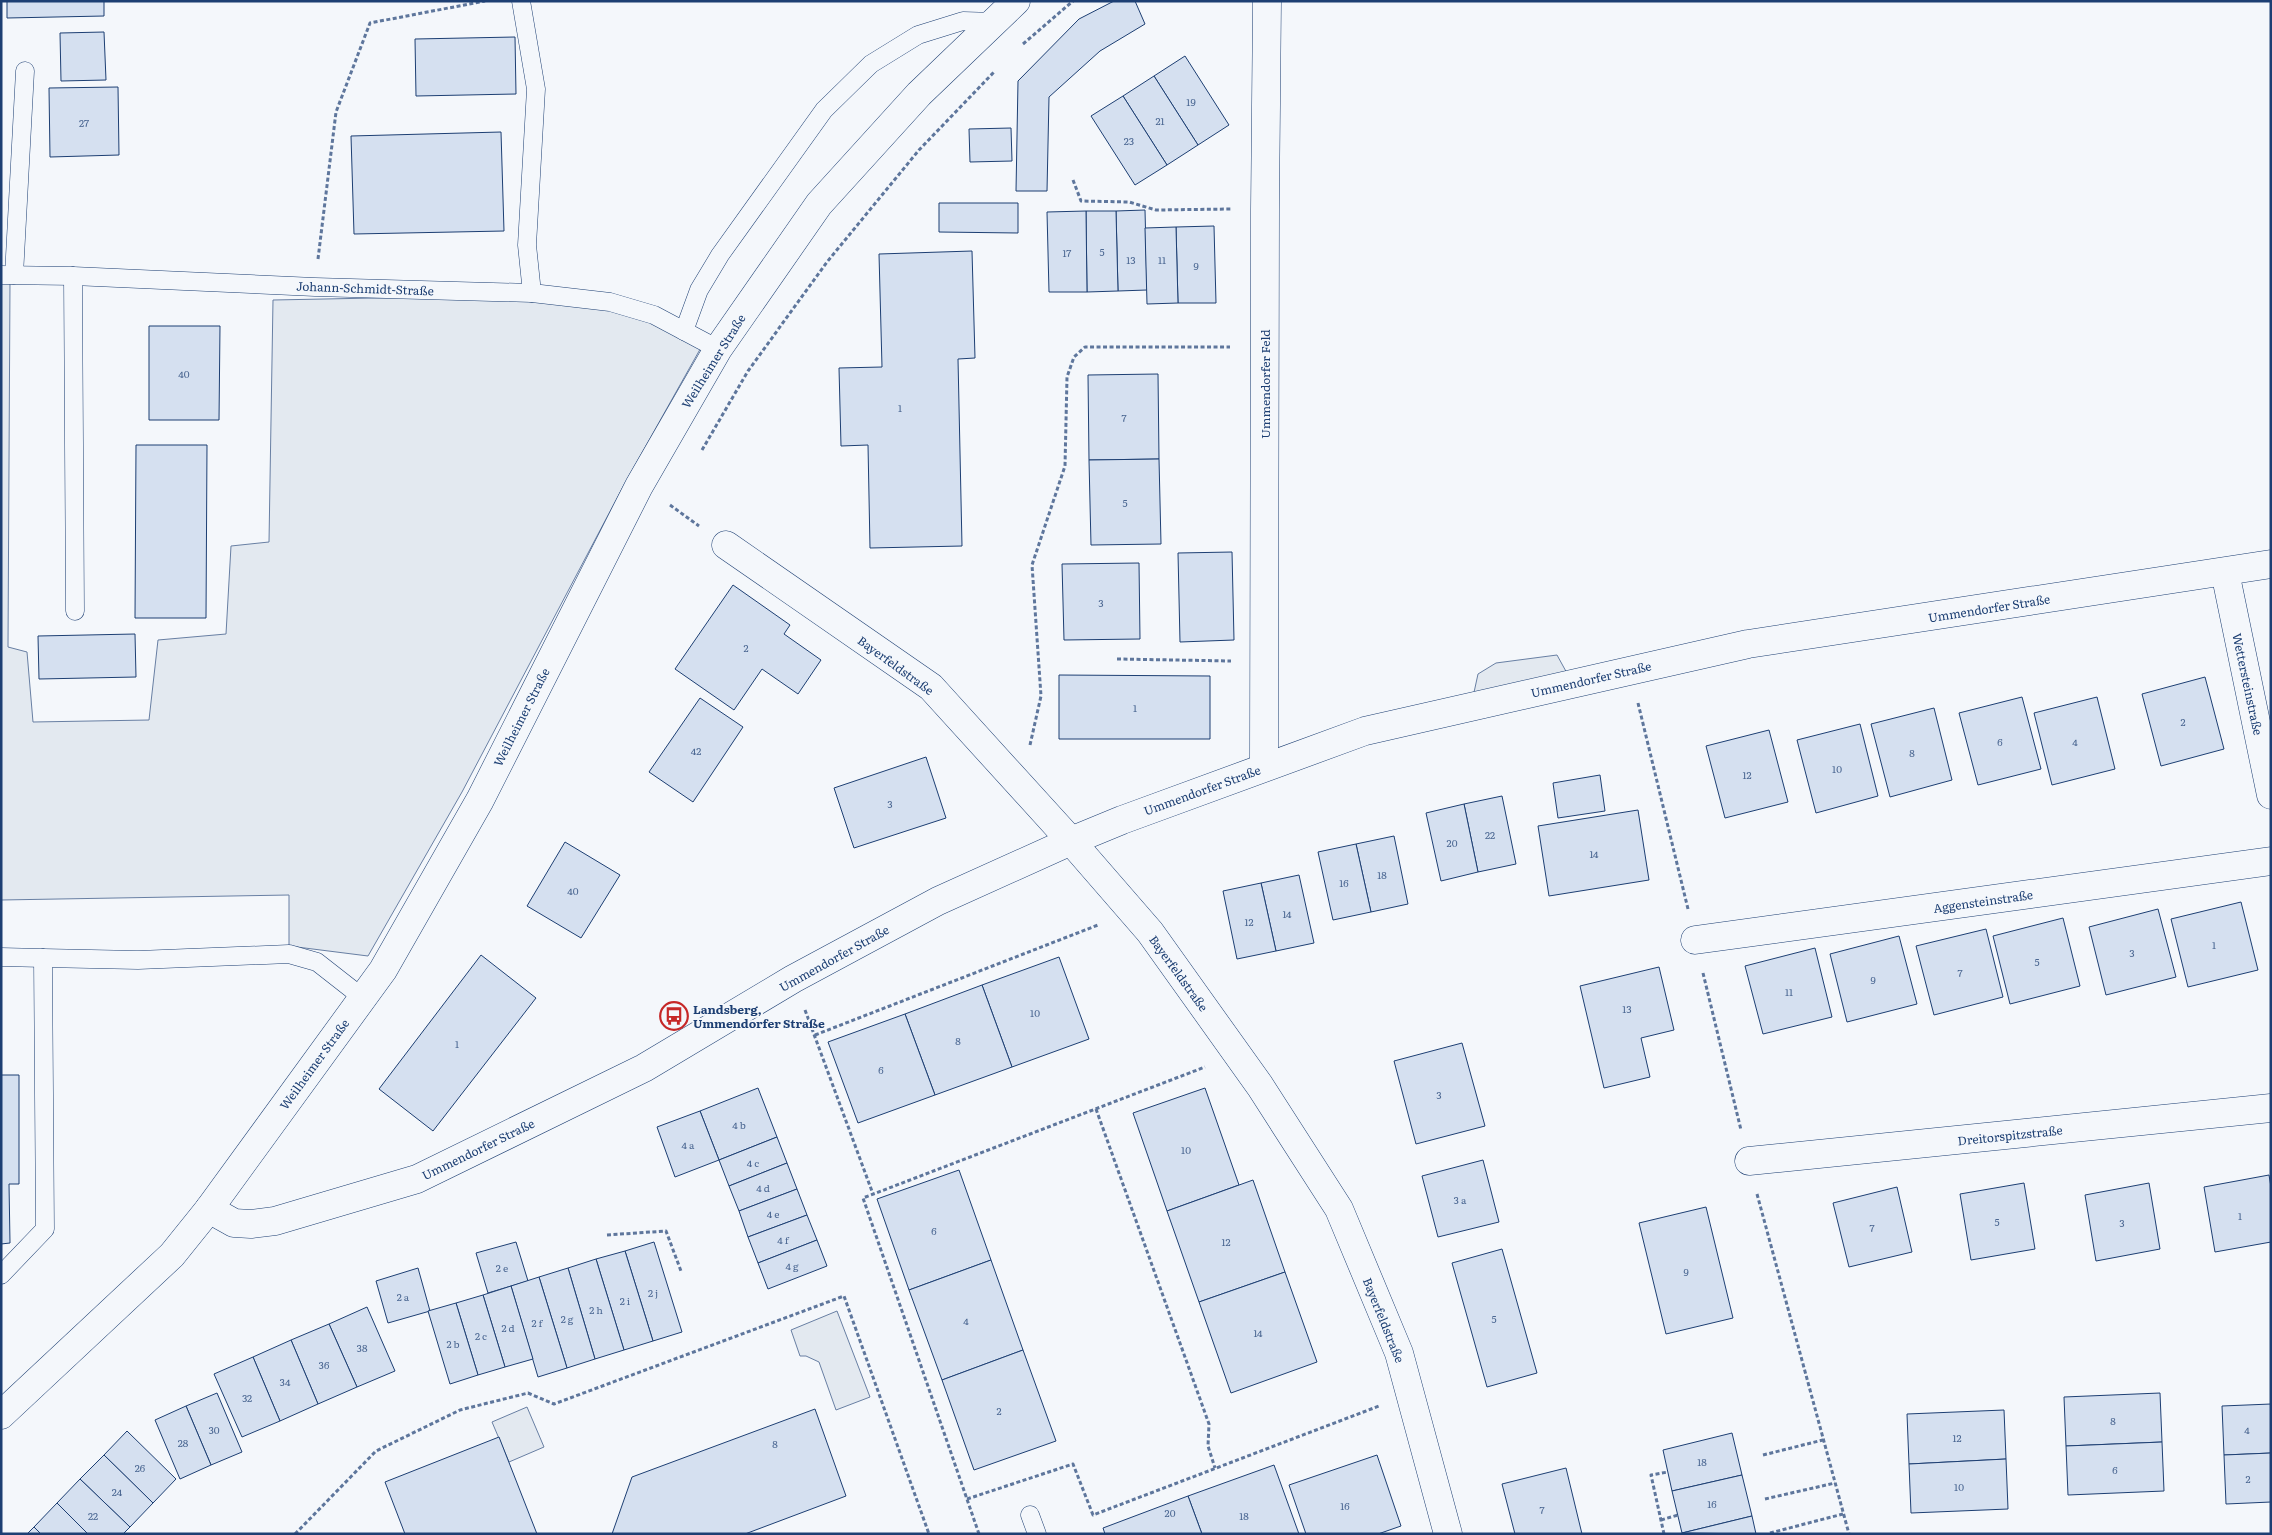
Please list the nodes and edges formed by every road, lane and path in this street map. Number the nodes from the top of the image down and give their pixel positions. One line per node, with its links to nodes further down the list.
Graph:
1 (485, 1): 14 (path)
2 (520, 1): 15 (lane)
3 (1016, 1): 6 (street, Weilheimer Straße)
4 (1073, 1): 7 (path)
5 (1267, 1): 11 (street, Ummendorfer Feld)
6 (994, 22): 16 (lane); 18 (street, Weilheimer Straße)
7 (1018, 48)
8 (998, 68): 19 (path)
9 (25, 71): 12 (lane)
10 (1073, 180): 11 (path)
11 (1265, 209): 17 (street, Ummendorfer Feld)
12 (7, 275): 13 (lane, Johann-Schmidt-Straße)
13 (73, 276): 14 (lane, Johann-Schmidt-Straße); 25 (lane)
14 (315, 286): 15 (lane, Johann-Schmidt-Straße)
15 (532, 293): 16 (lane, Johann-Schmidt-Straße)
16 (684, 331): 18 (lane, Johann-Schmidt-Straße)
17 (1266, 347): 27 (street, Ummendorfer Feld); 29 (path)
18 (718, 349): 38 (street, Weilheimer Straße)
19 (698, 455)
20 (674, 496): 21 (path)
21 (665, 514)
22 (726, 545): 29 (street, Bayerfeldstraße)
23 (2271, 564): 24 (street, Ummendorfer Straße)
24 (2225, 572): 28 (street, Ummendorfer Straße); 30 (street, Wettersteinstraße)
25 (75, 611)
26 (1117, 659): 27 (path)
27 (1264, 661): 28 (street, Ummendorfer Feld)
28 (1264, 768): 31 (street, Ummendorfer Straße)
29 (1010, 774): 31 (street, Bayerfeldstraße)
30 (2271, 795)
31 (1071, 841): 33 (street, Bayerfeldstraße); 37 (street, Ummendorfer Straße)
32 (2271, 861): 34 (street, Aggensteinstraße)
33 (1132, 912): 39 (path); 40 (street, Bayerfeldstraße)
34 (1695, 940)
35 (1, 957): 36 (lane)
36 (43, 958): 38 (lane); 48 (lane)
37 (793, 979): 39 (path); 45 (street, Ummendorfer Straße)
38 (363, 998): 45 (street, Weilheimer Straße)
39 (814, 1035): 44 (path)
40 (1238, 1054): 42 (path); 49 (street, Bayerfeldstraße)
41 (2271, 1108): 43 (street, Dreitorspitzstraße)
42 (1096, 1109): 44 (path); 53 (path)
43 (1749, 1161)
44 (873, 1194): 56 (path)
45 (209, 1209): 50 (street, Weilheimer Straße)
46 (607, 1235): 47 (path)
47 (680, 1271)
48 (1, 1275)
49 (1410, 1394): 53 (path); 67 (street, Bayerfeldstraße)
50 (1, 1415)
51 (1823, 1440): 52 (path)
52 (1763, 1455)
53 (1215, 1468): 56 (path)
54 (1668, 1472): 61 (path)
55 (1835, 1483): 57 (path)
56 (967, 1499): 65 (path)
57 (1765, 1499)
58 (1844, 1514): 62 (path)
59 (1030, 1515): 66 (lane)
60 (1678, 1515): 61 (path)
61 (1661, 1520): 68 (path)
62 (1770, 1533)
63 (295, 1534): 64 (path)
64 (929, 1534)
65 (979, 1534)
66 (1037, 1534)
67 (1448, 1534)
68 (1664, 1534)

